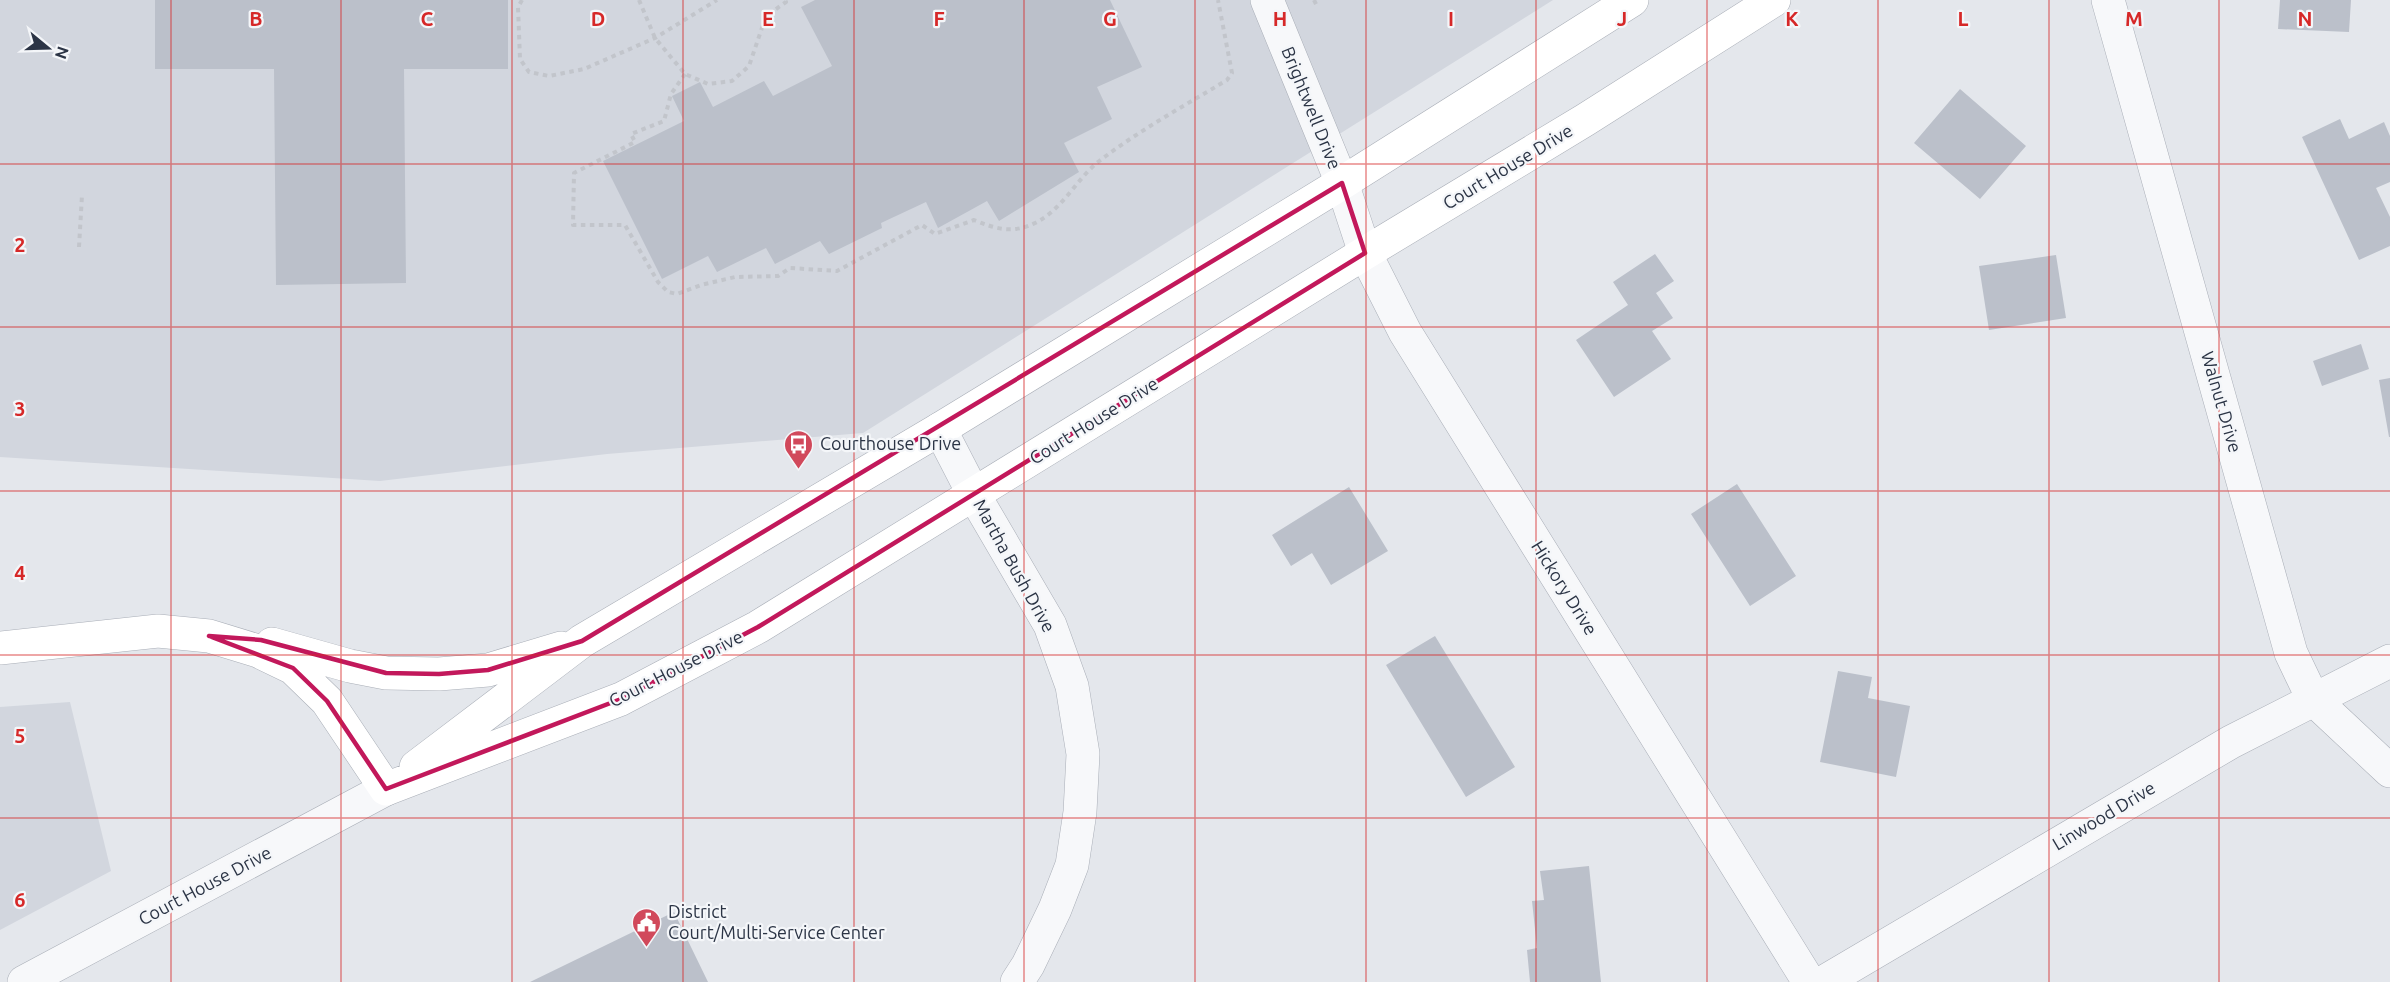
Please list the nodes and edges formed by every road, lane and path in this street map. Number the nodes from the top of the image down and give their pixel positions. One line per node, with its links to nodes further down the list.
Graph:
1 (522, 0): 12 (path)
2 (639, 0): 12 (path)
3 (717, 0): 12 (path)
4 (785, 0): 13 (path)
5 (1218, 0): 13 (path)
6 (1267, 0): 14 (street, Brightwell Drive)
7 (1314, 0): 11 (path)
8 (1632, 0): 14 (main road, Court House Drive)
9 (1774, 0): 17 (main road, Court House Drive)
10 (2108, 0): 24 (street, Walnut Drive)
11 (1318, 8)
12 (656, 38): 13 (path)
13 (685, 74)
14 (1342, 183): 17 (street, Hickory Drive); 18 (main road, Court House Drive)
15 (82, 195): 16 (path)
16 (79, 247)
17 (1365, 253): 19 (main road, Court House Drive); 29 (street, Hickory Drive)
18 (940, 429): 19 (street, Martha Bush Drive); 21 (main road, Court House Drive)
19 (974, 495): 26 (main road, Court House Drive); 28 (street, Martha Bush Drive)
20 (209, 636): 21 (main road); 22 (main road); 26 (main road)
21 (582, 641): 26 (main road, Court House Drive)
22 (0, 648)
23 (2390, 661): 24 (street, Linwood Drive)
24 (2313, 699): 25 (street, Walnut Drive); 30 (street, Linwood Drive)
25 (2390, 771)
26 (386, 789): 27 (street, Court House Drive)
27 (24, 982)
28 (1017, 982)
29 (1809, 982)
30 (1824, 982)

